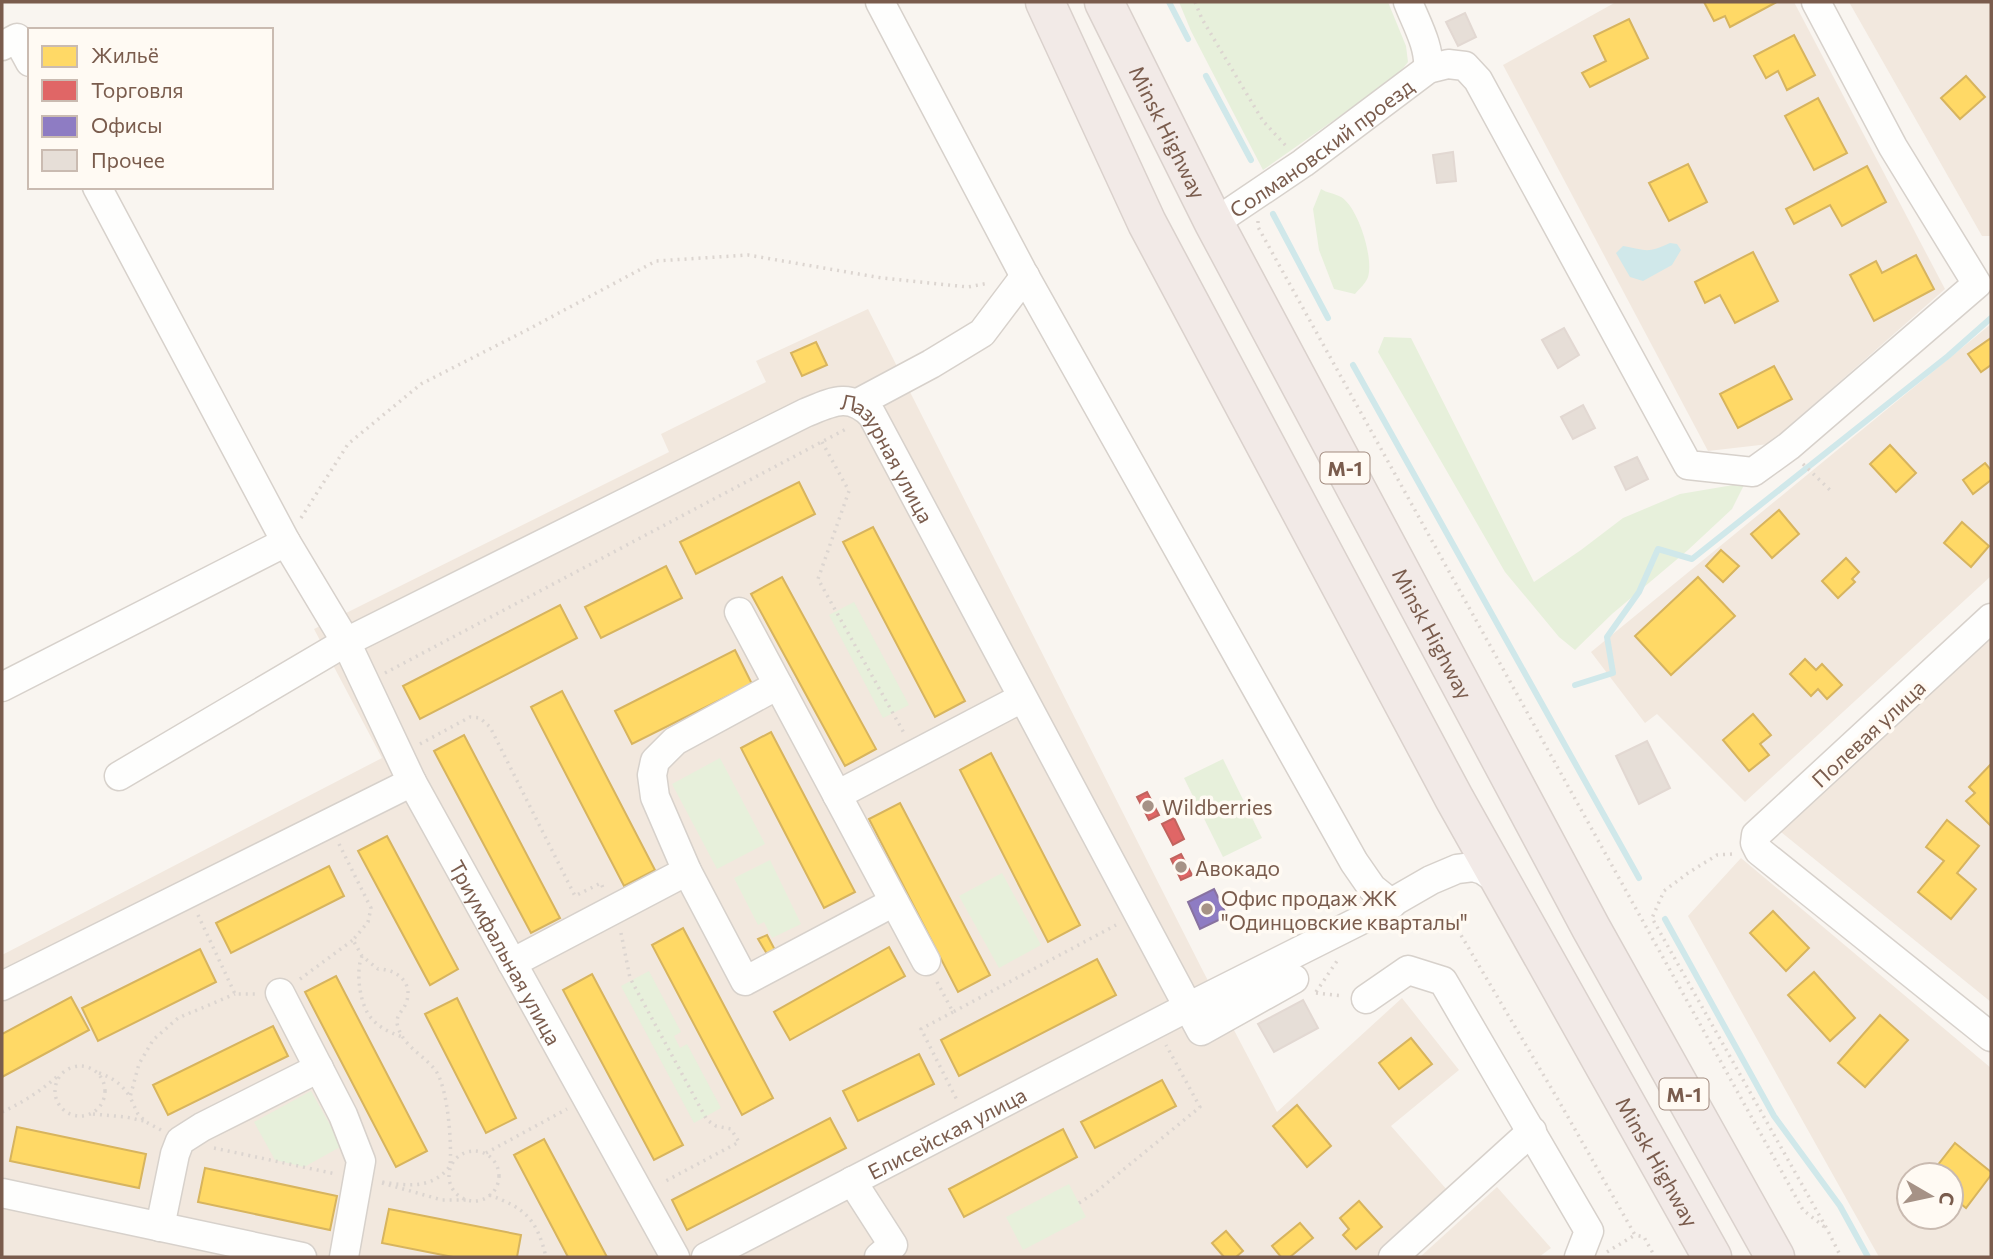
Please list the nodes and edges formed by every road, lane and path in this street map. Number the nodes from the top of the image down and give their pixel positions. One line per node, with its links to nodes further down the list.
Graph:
1 (880, 2): 14 (street)
2 (1045, 2): 32 (highway, Minsk Highway / М-1)
3 (1104, 2): 13 (highway, Minsk Highway / М-1)
4 (1195, 2): 10 (path)
5 (1408, 2): 9 (street)
6 (1816, 2): 15 (street)
7 (2, 46): 8 (street)
8 (28, 58)
9 (1428, 69): 10 (street, Солмановский проезд); 15 (street)
10 (1303, 163): 13 (street, Солмановский проезд)
11 (98, 189): 20 (street, Триумфальная улица)
12 (1258, 213): 73 (path)
13 (1214, 223): 85 (highway, Minsk Highway / М-1)
14 (1025, 276): 16 (street); 20 (path); 40 (street)
15 (1984, 278)
16 (865, 409): 17 (path); 23 (street, Лазурная улица); 27 (street, Лазурная улица)
17 (822, 442): 24 (path); 28 (path)
18 (1800, 461): 19 (path)
19 (1831, 491)
20 (286, 542): 23 (street, Триумфальная улица); 26 (street)
21 (740, 612): 25 (street)
22 (1991, 618): 34 (street, Полевая улица)
23 (346, 642): 29 (street, Лазурная улица); 30 (street, Триумфальная улица)
24 (377, 677)
25 (778, 685): 31 (street); 35 (street)
26 (2, 687)
27 (1023, 698): 28 (street); 41 (street, Лазурная улица)
28 (916, 754): 31 (street)
29 (119, 776)
30 (412, 782): 33 (street); 45 (street, Триумфальная улица)
31 (837, 795): 39 (street)
32 (1454, 798): 36 (street); 37 (highway, Minsk Highway / М-1)
33 (329, 824): 38 (street); 42 (path)
34 (1759, 851): 53 (street); 73 (path)
35 (687, 871): 39 (street); 45 (street)
36 (1431, 880): 37 (street); 40 (street, Елисейская улица)
37 (1500, 881): 84 (highway, Minsk Highway / М-1)
38 (188, 894): 47 (street); 48 (path)
39 (894, 902): 44 (street)
40 (1400, 912): 50 (street, Елисейская улица); 74 (path)
41 (1138, 913): 50 (street, Лазурная улица); 51 (path)
42 (353, 940): 43 (path); 48 (path)
43 (362, 956): 54 (path); 54 (path)
44 (926, 961): 51 (path)
45 (512, 963): 60 (street, Триумфальная улица)
46 (1294, 979): 49 (path); 50 (street, Лазурная улица)
47 (2, 986)
48 (279, 993): 55 (street)
49 (1366, 999): 64 (street)
50 (1188, 1007): 52 (street, Елисейская улица)
51 (953, 1012): 58 (path)
52 (1155, 1025): 67 (street, Елисейская улица); 71 (path)
53 (1991, 1037)
54 (403, 1038): 66 (path)
55 (319, 1068): 72 (street); 77 (street)
56 (61, 1072): 61 (path)
57 (98, 1072): 59 (path); 62 (path); 62 (path)
58 (969, 1093)
59 (130, 1097)
60 (587, 1098): 65 (path); 79 (street, Триумфальная улица)
61 (2, 1112)
62 (91, 1114): 63 (path)
63 (146, 1122)
64 (1532, 1130): 75 (street); 82 (street)
65 (486, 1153): 66 (path); 69 (path)
66 (450, 1166): 70 (path); 70 (path)
67 (852, 1181): 80 (street, Елисейская улица); 81 (street)
68 (2, 1193): 72 (street)
69 (489, 1195): 70 (path); 78 (path)
70 (466, 1200)
71 (1079, 1203)
72 (160, 1227): 76 (street)
73 (1826, 1229): 86 (path)
74 (1635, 1235): 75 (path); 83 (path)
75 (1592, 1255)
76 (302, 1257)
77 (344, 1257)
78 (546, 1257)
79 (675, 1257)
80 (706, 1257)
81 (879, 1257)
82 (1393, 1257)
83 (1655, 1257)
84 (1712, 1257)
85 (1775, 1257)
86 (1840, 1257)

